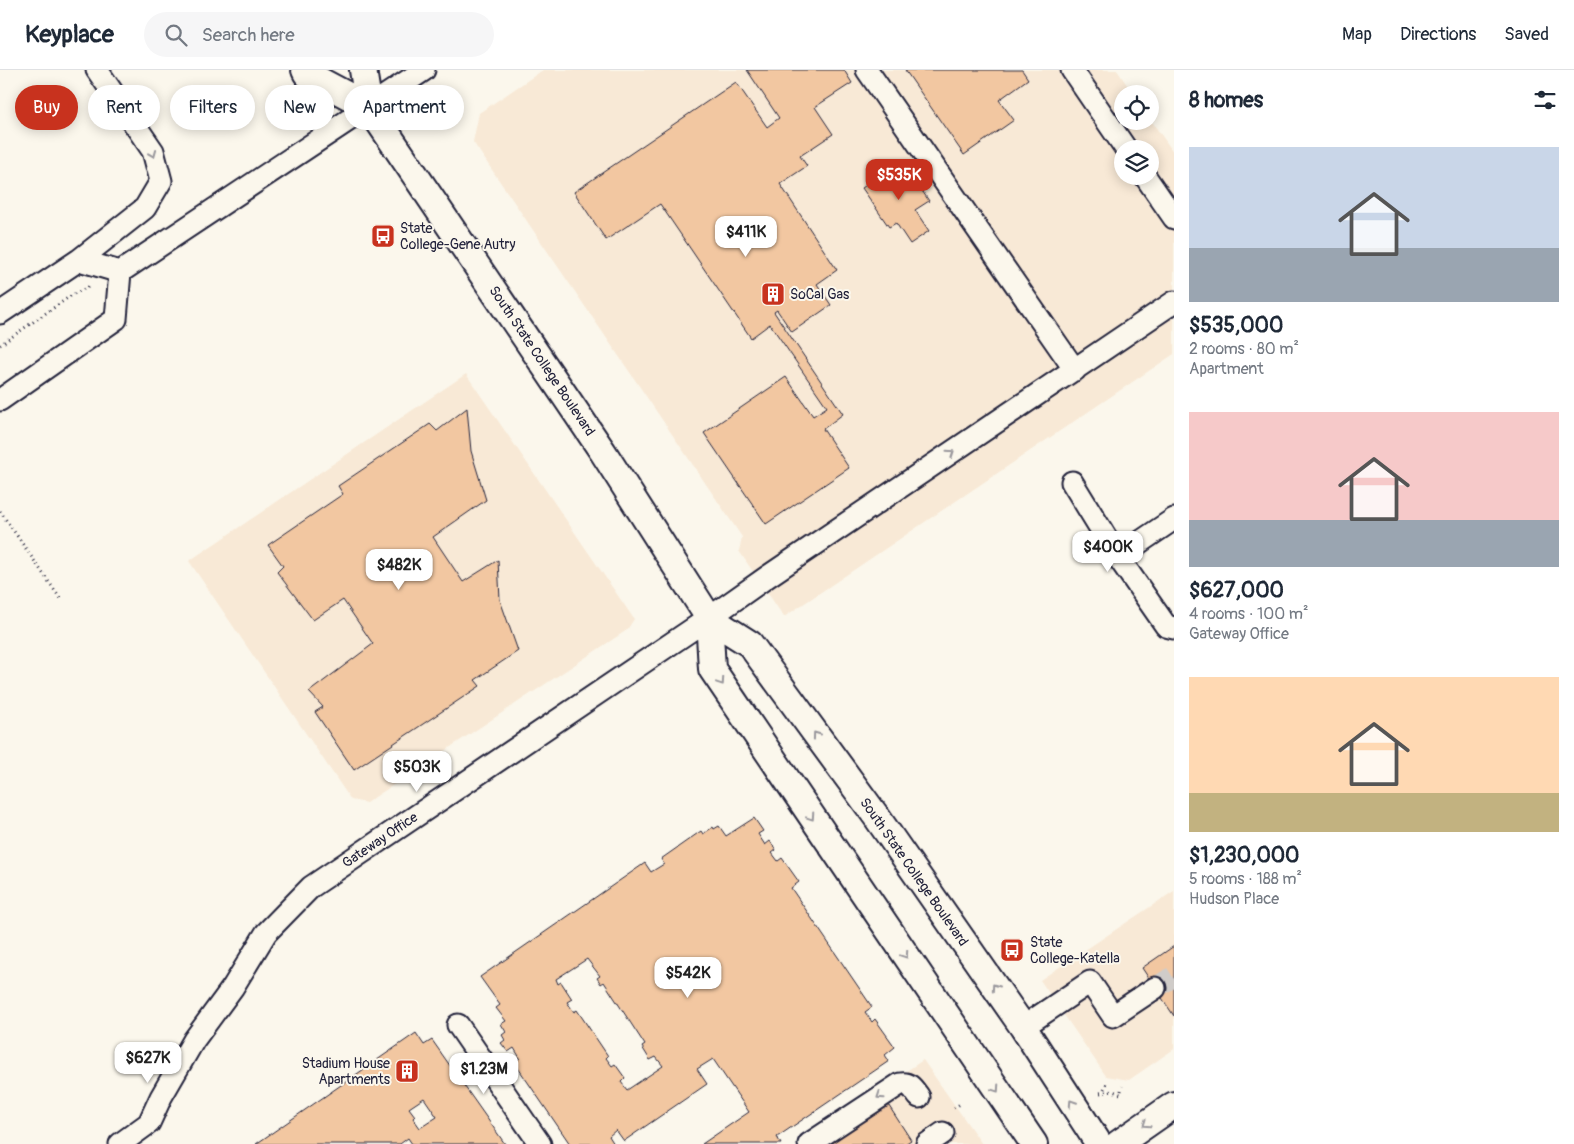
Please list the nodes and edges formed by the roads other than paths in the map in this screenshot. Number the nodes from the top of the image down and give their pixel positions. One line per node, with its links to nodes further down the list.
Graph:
1 (97, 70): 15 (street, one-way to 15)
2 (305, 70): 9 (main road, South State College Boulevard)
3 (363, 70): 7 (main road, South State College Boulevard)
4 (424, 70): 8 (street)
5 (867, 70): 19 (street)
6 (1072, 70): 12 (street)
7 (366, 85)
8 (401, 85)
9 (344, 93)
10 (344, 123): 16 (street)
11 (385, 130): 24 (main road, South State College Boulevard)
12 (1120, 140)
13 (1151, 185): 14 (street)
14 (1174, 218)
15 (78, 260): 16 (street); 18 (street)
16 (120, 272): 20 (street)
17 (1174, 302): 19 (street, Gateway Office)
18 (0, 313)
19 (1075, 370): 24 (street, Gateway Office, one-way to 19)
20 (0, 400)
21 (1072, 482): 23 (street)
22 (1174, 519): 23 (street)
23 (1118, 557): 25 (street)
24 (709, 618): 28 (main road, South State College Boulevard, one-way to 24); 31 (street, Gateway Office); 34 (main road, South State College Boulevard, one-way to 34)
25 (1174, 628)
26 (1155, 988): 28 (street)
27 (458, 1024): 32 (street)
28 (1023, 1027): 35 (main road, South State College Boulevard, one-way to 28)
29 (919, 1097): 33 (street, one-way to 33)
30 (1174, 1104): 36 (main road, one-way to 36)
31 (120, 1144)
32 (540, 1144)
33 (809, 1144)
34 (1034, 1144)
35 (1098, 1144)
36 (1118, 1144)

